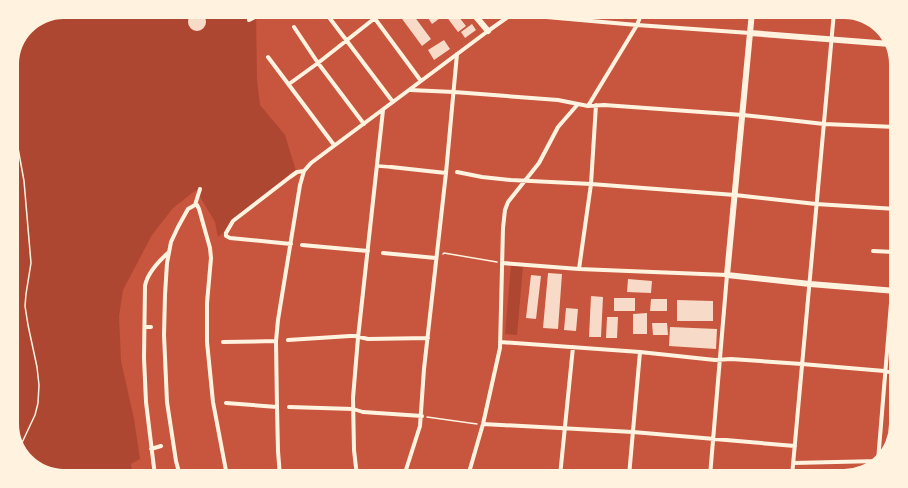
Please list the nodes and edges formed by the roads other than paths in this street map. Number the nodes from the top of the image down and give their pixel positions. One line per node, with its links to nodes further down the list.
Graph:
1 (330, 19): 15 (street)
2 (374, 19): 15 (street)
3 (376, 19): 20 (street)
4 (478, 19): 12 (street)
5 (505, 19): 12 (street)
6 (575, 19): 10 (street)
7 (639, 19): 10 (street)
8 (751, 19): 13 (street)
9 (834, 19): 14 (street)
10 (637, 25): 13 (street); 27 (street)
11 (294, 27): 19 (street)
12 (488, 31): 17 (street)
13 (750, 33): 14 (street); 29 (street)
14 (832, 40): 16 (street); 31 (street)
15 (347, 41): 19 (street); 24 (street)
16 (884, 44)
17 (458, 54): 20 (street); 23 (street)
18 (268, 57): 21 (street)
19 (318, 63): 21 (street); 30 (street)
20 (421, 81): 22 (street)
21 (288, 84): 33 (street)
22 (410, 90): 23 (street); 24 (street)
23 (454, 92): 25 (street); 38 (street)
24 (393, 102): 28 (street)
25 (578, 104): 27 (street); 39 (street)
26 (596, 105): 27 (street); 29 (street); 40 (street)
27 (588, 106)
28 (383, 110): 30 (street); 34 (street)
29 (743, 115): 31 (street); 42 (street)
30 (364, 124): 33 (street)
31 (824, 124): 32 (street); 43 (street)
32 (889, 127)
33 (334, 145): 36 (street)
34 (378, 166): 35 (street); 48 (street)
35 (390, 167): 38 (street)
36 (304, 171): 46 (street); 46 (street)
37 (457, 172): 39 (street)
38 (446, 173): 53 (street)
39 (525, 181): 40 (street); 54 (street)
40 (591, 184): 42 (street); 55 (street)
41 (200, 189): 44 (street)
42 (735, 195): 43 (street); 56 (street)
43 (816, 204): 45 (street); 57 (street)
44 (195, 205): 50 (street); 92 (street)
45 (889, 209)
46 (291, 244): 65 (street)
47 (302, 245): 48 (street)
48 (368, 251): 62 (street)
49 (873, 251): 52 (street)
50 (169, 252): 59 (street); 91 (street)
51 (383, 252): 53 (street)
52 (889, 252)
53 (436, 258): 63 (street)
54 (502, 263): 55 (street); 67 (street)
55 (579, 269): 56 (street)
56 (727, 276): 57 (street); 70 (street)
57 (810, 284): 58 (street); 71 (street)
58 (889, 291)
59 (145, 327): 60 (street); 86 (street)
60 (151, 327)
61 (889, 336): 72 (street)
62 (358, 338): 63 (street); 64 (street); 77 (street)
63 (428, 338): 79 (street)
64 (288, 340)
65 (276, 341): 66 (street); 75 (street)
66 (223, 342)
67 (500, 342): 68 (street); 80 (street)
68 (573, 347): 69 (street); 81 (street)
69 (640, 352): 70 (street); 82 (street)
70 (720, 360): 71 (street); 83 (street)
71 (802, 364): 72 (street); 85 (street)
72 (885, 372): 73 (street); 87 (street)
73 (889, 372)
74 (226, 403): 75 (street)
75 (277, 407): 93 (street)
76 (289, 407): 77 (street)
77 (353, 409): 78 (street); 94 (street)
78 (363, 412): 79 (street)
79 (422, 416): 95 (street)
80 (483, 424): 81 (street); 96 (street)
81 (565, 428): 82 (street); 97 (street)
82 (633, 432): 83 (street); 98 (street)
83 (712, 439): 85 (street); 99 (street)
84 (161, 446): 86 (street)
85 (795, 446): 89 (street)
86 (151, 449): 90 (street)
87 (879, 453)
88 (869, 461): 89 (street)
89 (793, 463): 100 (street)
90 (154, 469)
91 (178, 469)
92 (226, 469)
93 (279, 469)
94 (356, 469)
95 (406, 469)
96 (470, 469)
97 (561, 469)
98 (630, 469)
99 (710, 469)
100 (793, 469)

